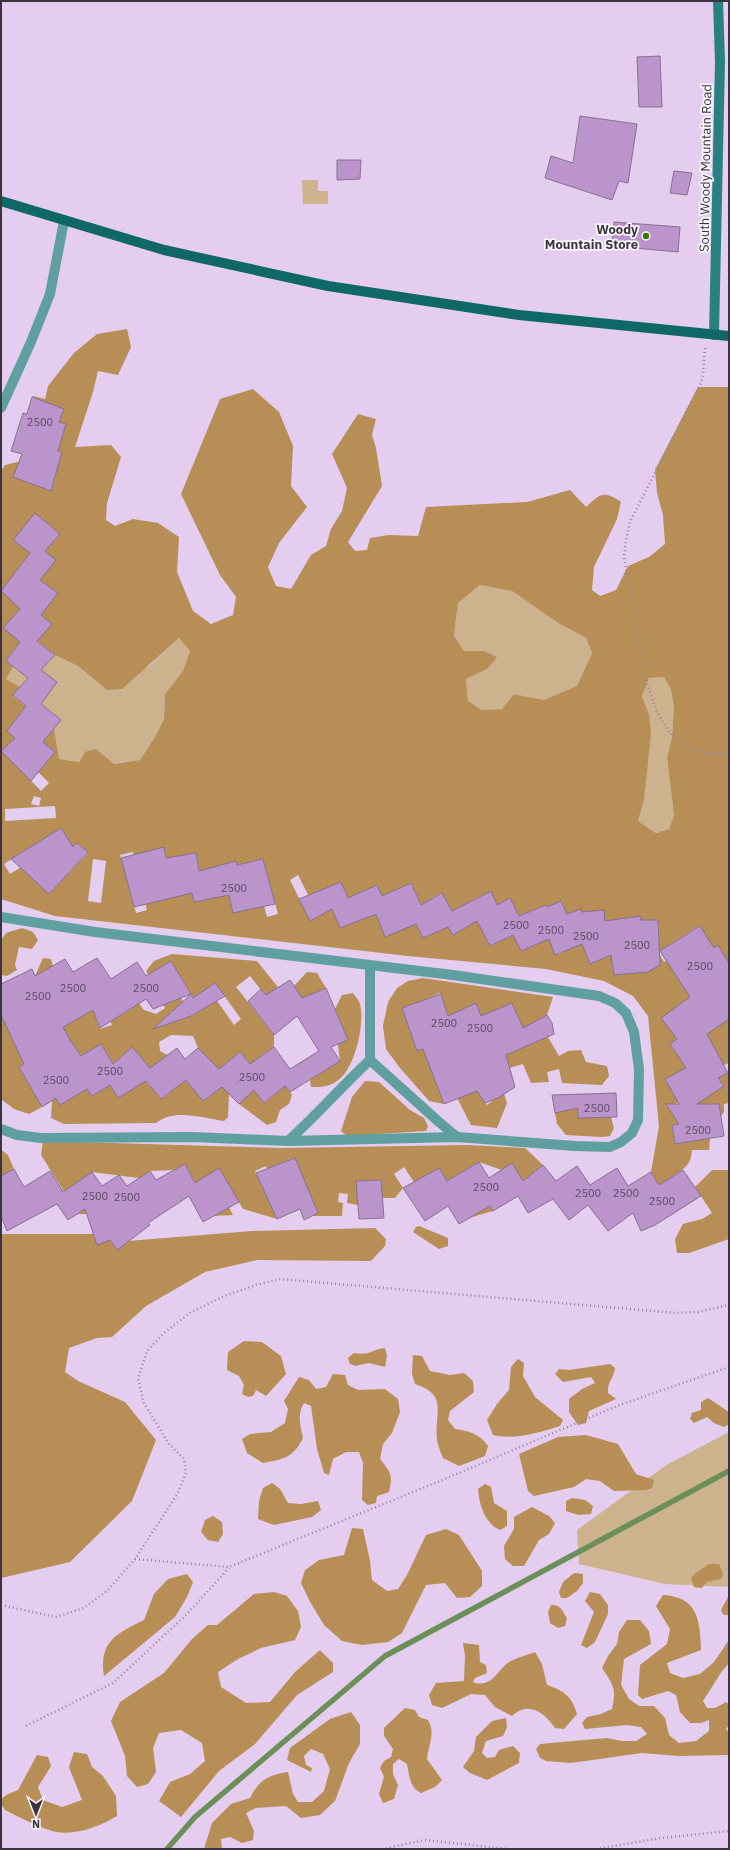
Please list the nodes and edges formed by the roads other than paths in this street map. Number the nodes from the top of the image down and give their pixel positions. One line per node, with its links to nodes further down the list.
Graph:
1 (718, 1): 4 (street, South Woody Mountain Road)
2 (1, 201): 3 (main road)
3 (64, 221): 4 (main road); 6 (street)
4 (710, 334): 5 (main road)
5 (729, 336)
6 (1, 408)
7 (1, 917): 8 (street)
8 (370, 966): 9 (street); 11 (street)
9 (370, 1060): 11 (street); 12 (street)
10 (1, 1128): 12 (street)
11 (457, 1137): 12 (street)
12 (288, 1141)

